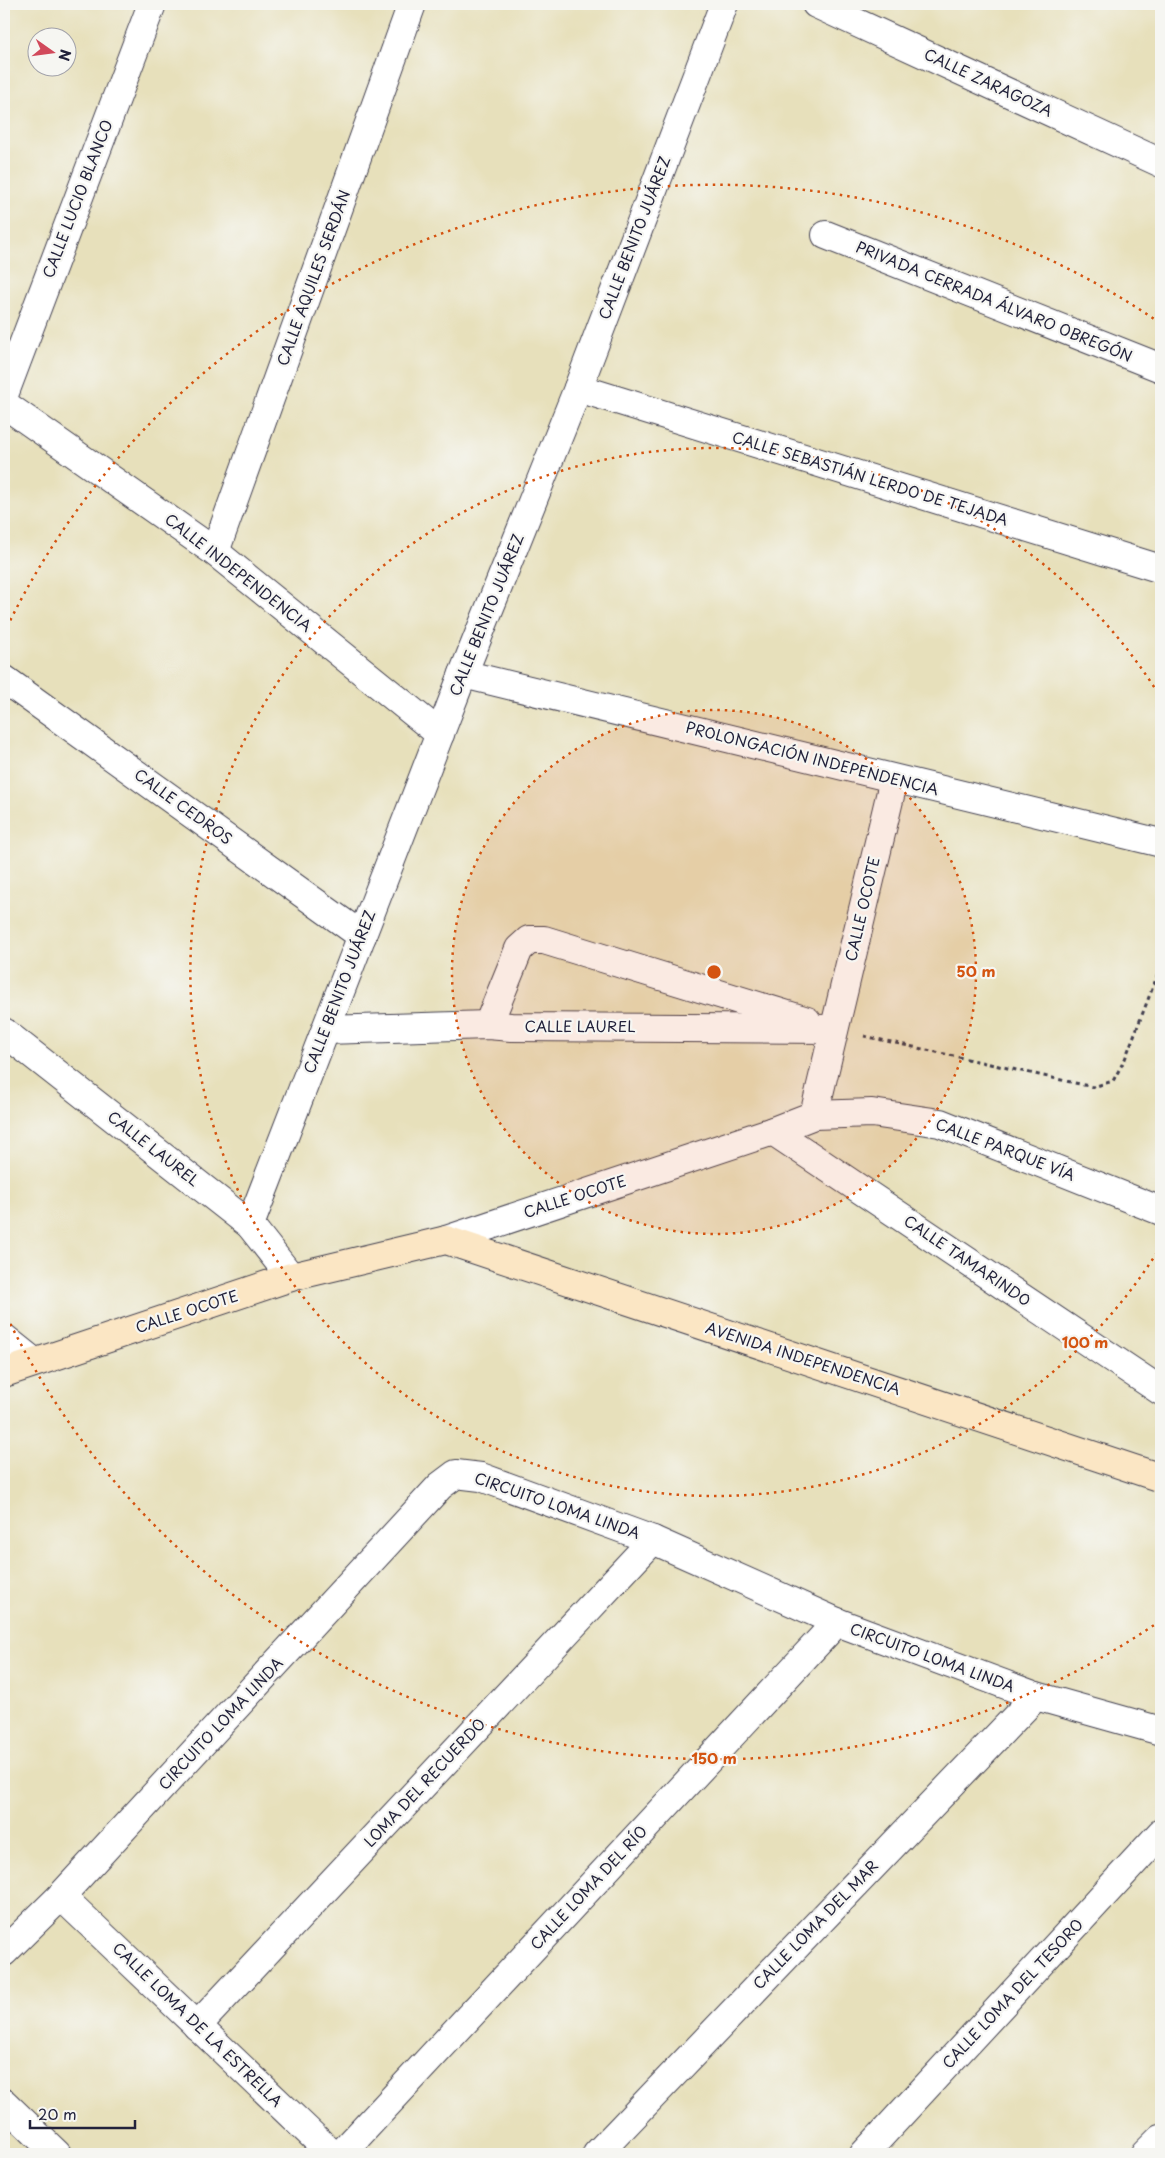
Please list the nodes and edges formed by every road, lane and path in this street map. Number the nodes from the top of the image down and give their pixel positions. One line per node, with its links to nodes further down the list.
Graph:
1 (152, 4): 9 (street, CALLE LUCIO BLANCO)
2 (412, 4): 11 (street, CALLE AQUILES SERDÁN)
3 (724, 4): 8 (street, CALLE BENITO JUÁREZ)
4 (816, 4): 5 (street, CALLE ZARAGOZA)
5 (1161, 162)
6 (826, 235): 7 (street, PRIVADA CERRADA ÁLVARO OBREGÓN)
7 (1161, 368)
8 (578, 388): 12 (street, CALLE SEBASTIÁN LERDO DE TEJADA); 13 (street, CALLE BENITO JUÁREZ)
9 (4, 395)
10 (4, 404): 11 (street, CALLE INDEPENDENCIA)
11 (215, 552): 15 (street, CALLE INDEPENDENCIA)
12 (1161, 570)
13 (464, 674): 15 (street, CALLE BENITO JUÁREZ); 16 (street, PROLONGACIÓN INDEPENDENCIA)
14 (4, 679): 18 (street, CALLE CEDROS)
15 (440, 734): 18 (street, CALLE BENITO JUÁREZ)
16 (894, 779): 17 (street, PROLONGACIÓN INDEPENDENCIA); 21 (street, CALLE OCOTE)
17 (1161, 843)
18 (362, 936): 22 (street, CALLE BENITO JUÁREZ)
19 (1161, 966): 21 (path)
20 (488, 1025): 21 (street, CALLE LAUREL); 21 (street); 22 (street, CALLE LAUREL)
21 (834, 1029): 24 (street, CALLE OCOTE)
22 (326, 1030): 27 (street, CALLE BENITO JUÁREZ)
23 (4, 1032): 27 (street, CALLE LAUREL)
24 (814, 1114): 25 (street, CALLE OCOTE); 26 (street, CALLE PARQUE VÍA)
25 (772, 1131): 28 (street, CALLE OCOTE); 33 (street, CALLE TAMARINDO)
26 (1161, 1210)
27 (250, 1225): 29 (street, CALLE LAUREL)
28 (446, 1240): 29 (street, CALLE OCOTE); 34 (street, AVENIDA INDEPENDENCIA)
29 (292, 1277): 31 (street, CALLE OCOTE)
30 (4, 1338): 31 (street)
31 (34, 1362): 32 (street, CALLE OCOTE)
32 (4, 1373)
33 (1161, 1391)
34 (1161, 1478)
35 (652, 1540): 36 (street, CIRCUITO LOMA LINDA); 40 (street, CIRCUITO LOMA LINDA); 42 (street, LOMA DEL RECUERDO)
36 (837, 1622): 37 (street, CIRCUITO LOMA LINDA); 47 (street, CALLE LOMA DEL RÍO)
37 (1036, 1696): 38 (street, CIRCUITO LOMA LINDA); 48 (street, CALLE LOMA DEL MAR)
38 (1161, 1730)
39 (1161, 1833): 49 (street, CALLE LOMA DEL TESORO)
40 (61, 1896): 41 (street, CIRCUITO LOMA LINDA); 42 (street, CALLE LOMA DE LA ESTRELLA)
41 (4, 1952)
42 (197, 2026): 46 (street, CALLE LOMA DE LA ESTRELLA)
43 (4, 2103): 45 (street)
44 (1161, 2138): 50 (street)
45 (56, 2154)
46 (332, 2154)
47 (341, 2154)
48 (597, 2154)
49 (864, 2154)
50 (1145, 2154)

